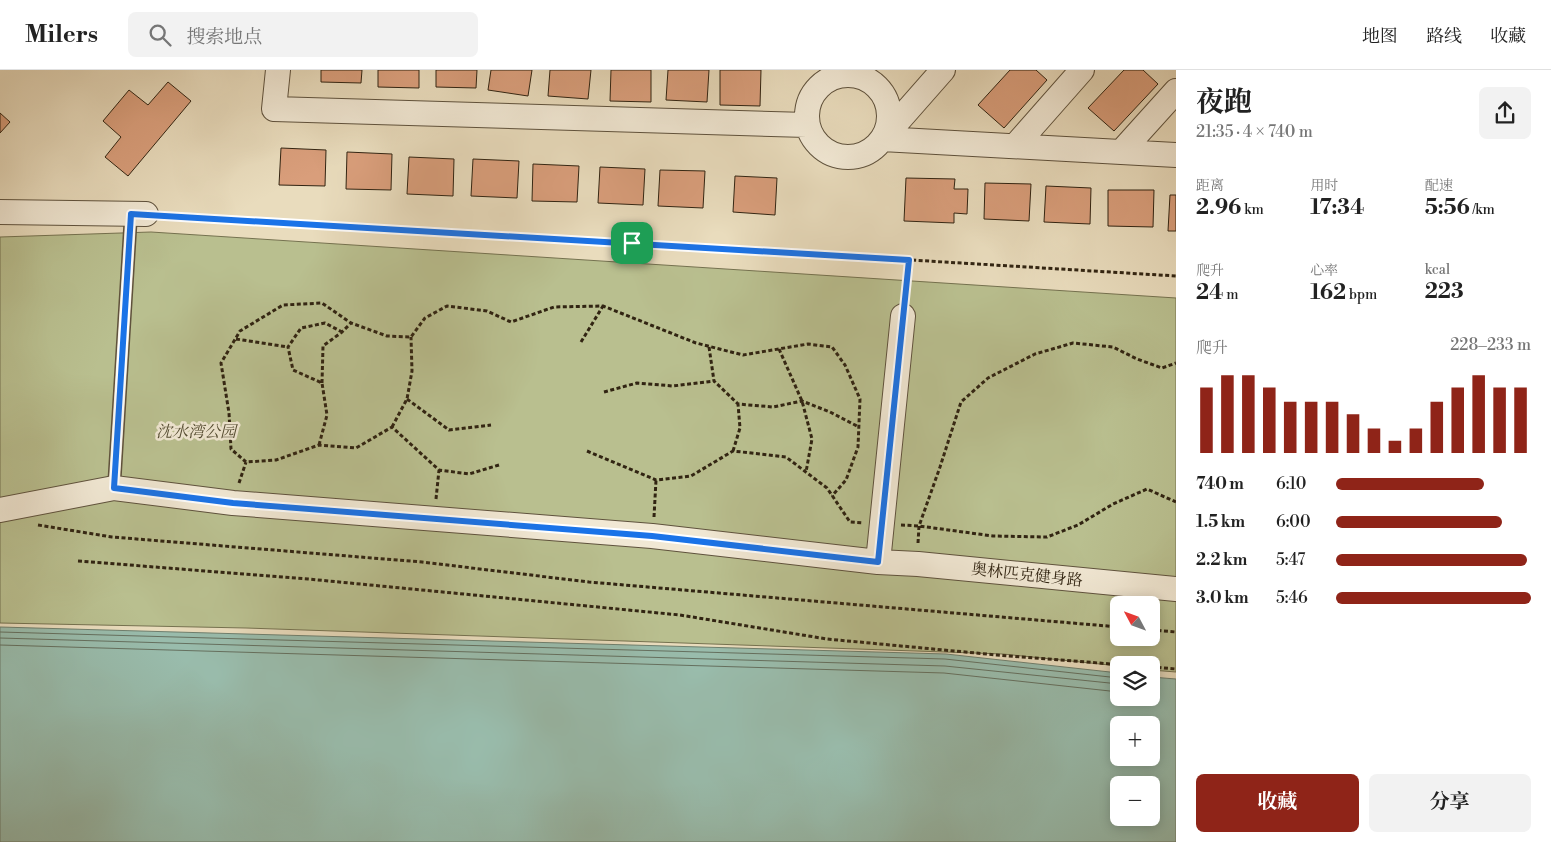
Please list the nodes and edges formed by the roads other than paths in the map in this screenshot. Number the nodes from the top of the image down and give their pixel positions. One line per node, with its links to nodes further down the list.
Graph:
1 (278, 70): 6 (street)
2 (943, 70): 7 (street)
3 (1082, 70): 8 (street)
4 (857, 73): 6 (street); 7 (street)
5 (1176, 92): 9 (street)
6 (807, 125): 7 (street)
7 (882, 139): 8 (street)
8 (1015, 146): 9 (street)
9 (1121, 152): 10 (street)
10 (1176, 155)
11 (0, 212): 12 (street)
12 (139, 214): 14 (lane)
13 (903, 316): 16 (street)
14 (114, 488): 15 (street, 奥林匹克健身路); 16 (street, 奥林匹克健身路)
15 (0, 510)
16 (878, 562): 17 (street, 奥林匹克健身路)
17 (1176, 589)

